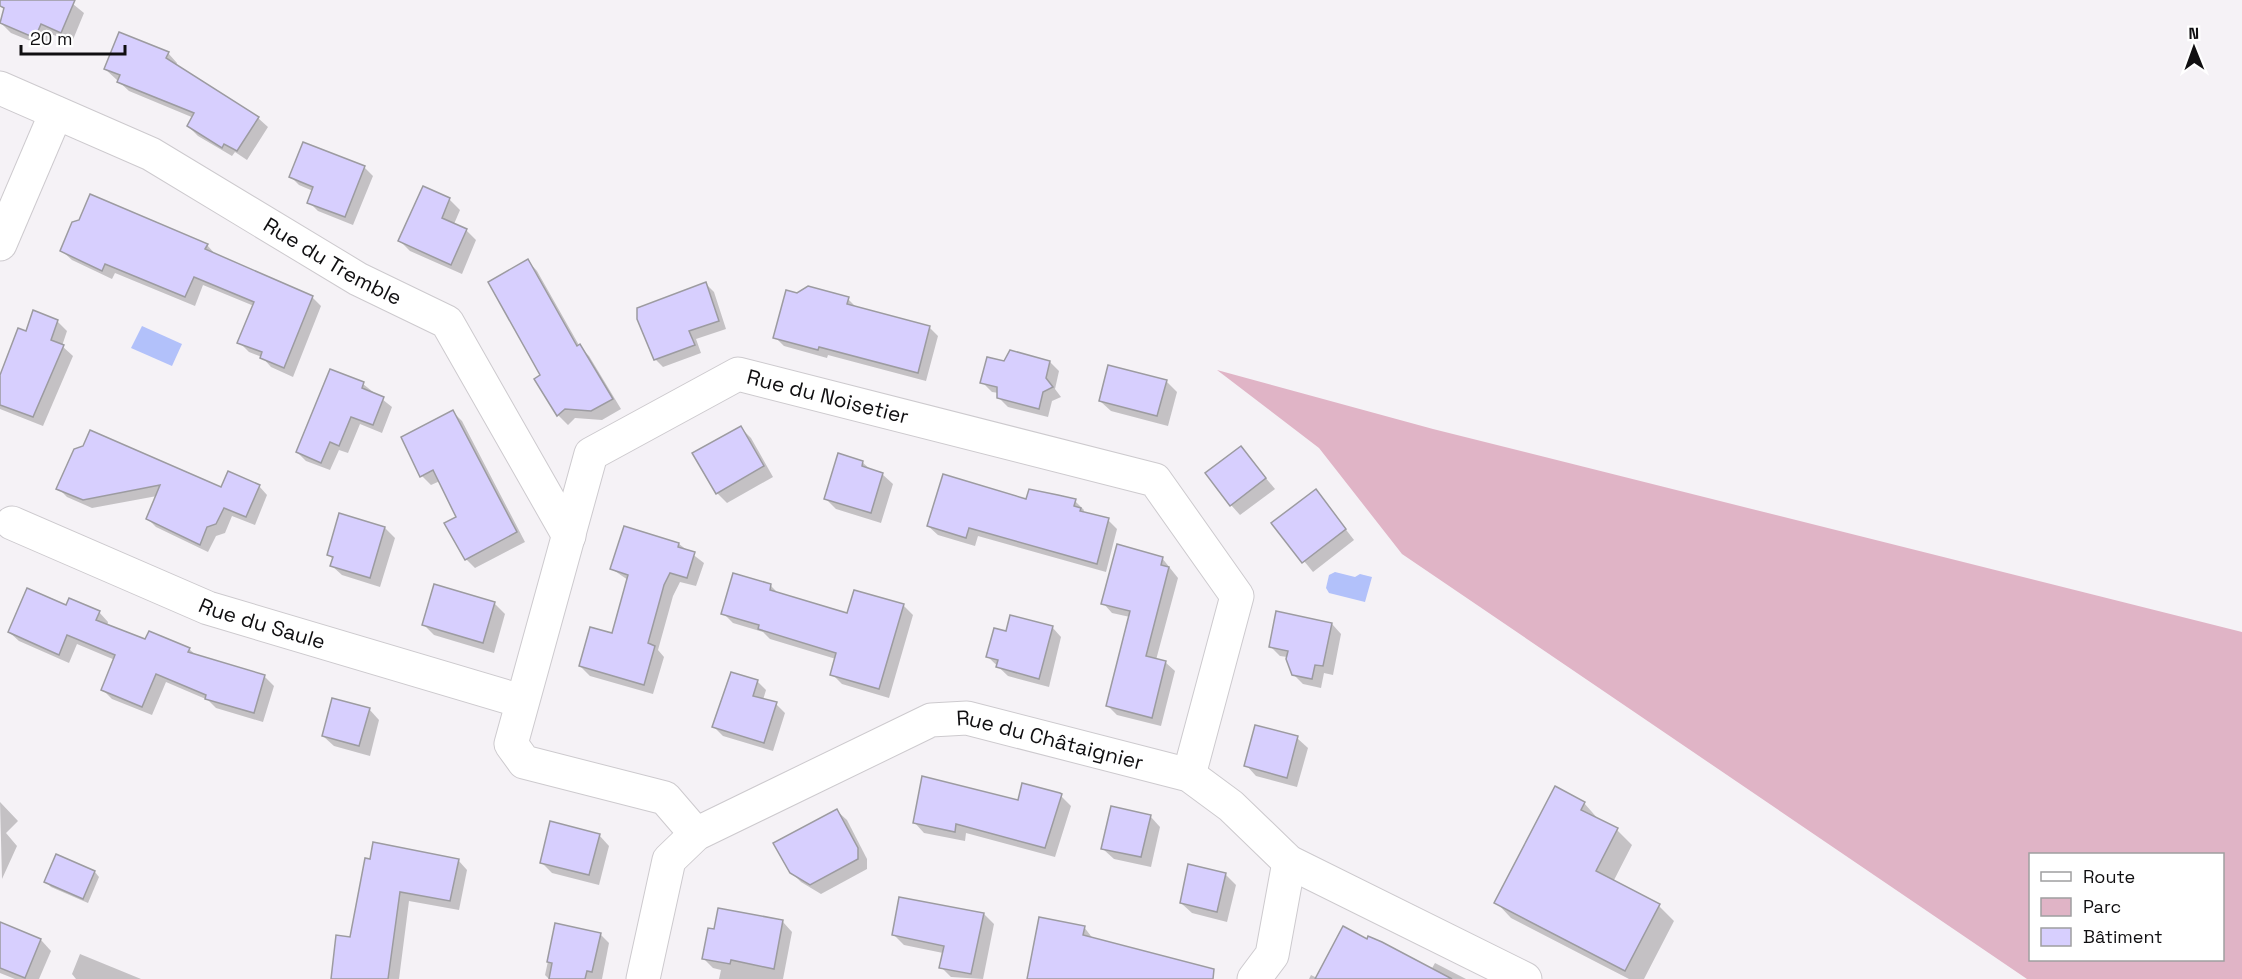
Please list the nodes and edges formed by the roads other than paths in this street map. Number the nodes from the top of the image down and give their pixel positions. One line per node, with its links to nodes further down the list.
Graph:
1 (0, 88): 2 (street, Rue du Tremble)
2 (56, 113): 3 (street); 5 (street, Rue du Tremble)
3 (0, 244)
4 (4, 528): 6 (street, Rue du Saule)
5 (569, 536): 6 (street, Rue du Noisetier); 7 (street, Rue du Noisetier)
6 (521, 701): 8 (street, Rue du Noisetier)
7 (1189, 776): 8 (street, Rue du Châtaignier); 9 (street, Rue du Châtaignier)
8 (696, 834): 10 (street, Rue du Châtaignier)
9 (1289, 862): 11 (street); 12 (street, Rue du Châtaignier)
10 (643, 979)
11 (1254, 979)
12 (1525, 979)

